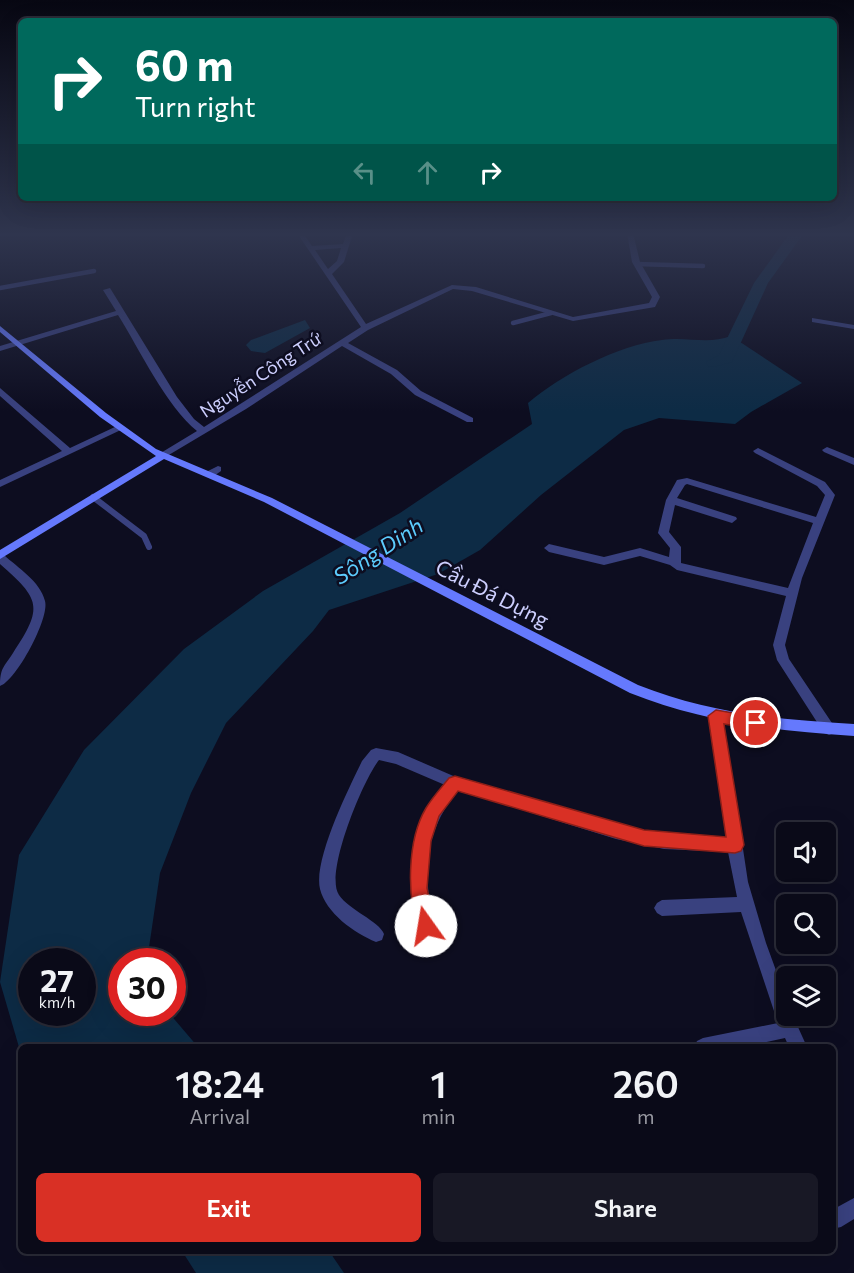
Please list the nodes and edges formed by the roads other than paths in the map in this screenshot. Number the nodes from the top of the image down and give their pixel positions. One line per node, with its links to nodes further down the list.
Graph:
1 (108, 292): 6 (street)
2 (340, 292): 12 (street)
3 (444, 292): 12 (street, Nguyễn Công Trứ)
4 (476, 292): 7 (street, Nguyễn Công Trứ)
5 (653, 292): 7 (street, Nguyễn Công Trứ)
6 (120, 312): 13 (street); 19 (street)
7 (551, 313): 9 (lane)
8 (815, 320): 10 (street)
9 (513, 323)
10 (854, 327)
11 (0, 328): 13 (main road, Cầu Đá Dựng)
12 (365, 328): 14 (street, Nguyễn Công Trứ)
13 (17, 342): 15 (street); 18 (main road, Cầu Đá Dựng)
14 (342, 343): 17 (street); 19 (street, Nguyễn Công Trứ)
15 (0, 348)
16 (0, 391): 22 (street)
17 (470, 420)
18 (120, 428): 22 (street); 23 (main road, Cầu Đá Dựng)
19 (204, 431): 23 (street, Nguyễn Công Trứ)
20 (758, 450): 29 (street)
21 (826, 450): 24 (street)
22 (69, 452): 25 (street)
23 (162, 456): 26 (main road, Nguyễn Công Trứ); 36 (main road, Cầu Đá Dựng)
24 (854, 462)
25 (0, 484)
26 (93, 497): 30 (lane); 32 (main road, Nguyễn Công Trứ)
27 (671, 500): 28 (street); 29 (street); 33 (street)
28 (732, 519)
29 (820, 522): 34 (street)
30 (148, 547)
31 (549, 548): 33 (street)
32 (0, 556): 35 (street)
33 (674, 562): 34 (street)
34 (792, 594): 37 (street)
35 (0, 681)
36 (716, 716): 37 (main road, Cầu Đá Dựng); 40 (street)
37 (829, 729): 38 (main road, Cầu Đá Dựng)
38 (854, 730)
39 (455, 783): 40 (street); 43 (street); 44 (street)
40 (735, 845): 41 (street)
41 (746, 904): 42 (street); 45 (street)
42 (662, 908)
43 (426, 926)
44 (376, 934)
45 (789, 1029): 46 (street); 47 (street)
46 (717, 1044)
47 (796, 1044)
48 (854, 1208): 49 (street)
49 (836, 1219)

